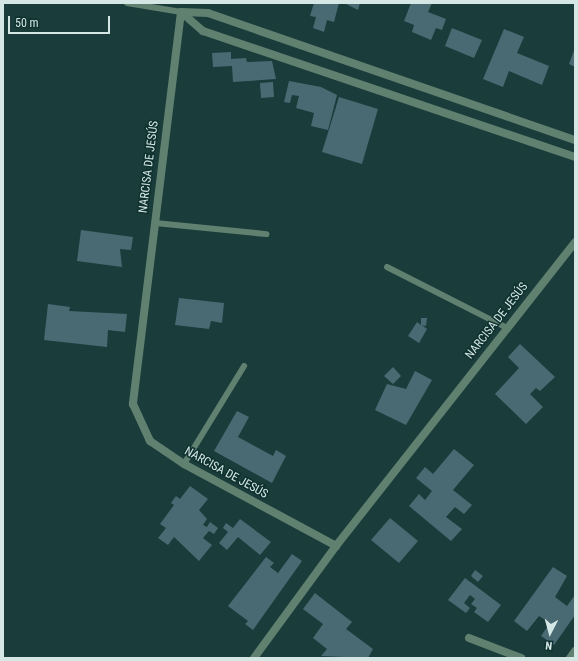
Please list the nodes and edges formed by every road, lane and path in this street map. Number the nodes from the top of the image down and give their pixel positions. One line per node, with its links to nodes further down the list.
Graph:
1 (126, 3): 2 (lane)
2 (181, 12): 3 (street); 4 (street); 5 (street, NARCISA DE JESÚS)
3 (575, 140)
4 (575, 157)
5 (155, 223): 6 (lane); 11 (street, NARCISA DE JESÚS)
6 (266, 234)
7 (575, 242): 9 (street, NARCISA DE JESÚS)
8 (387, 267): 9 (lane)
9 (507, 328): 12 (street, NARCISA DE JESÚS)
10 (244, 366): 11 (lane)
11 (184, 464): 12 (street, NARCISA DE JESÚS)
12 (336, 546): 16 (street)
13 (469, 638): 15 (street)
14 (575, 651): 18 (street)
15 (507, 656): 17 (street)
16 (254, 658)
17 (521, 658)
18 (570, 658)

